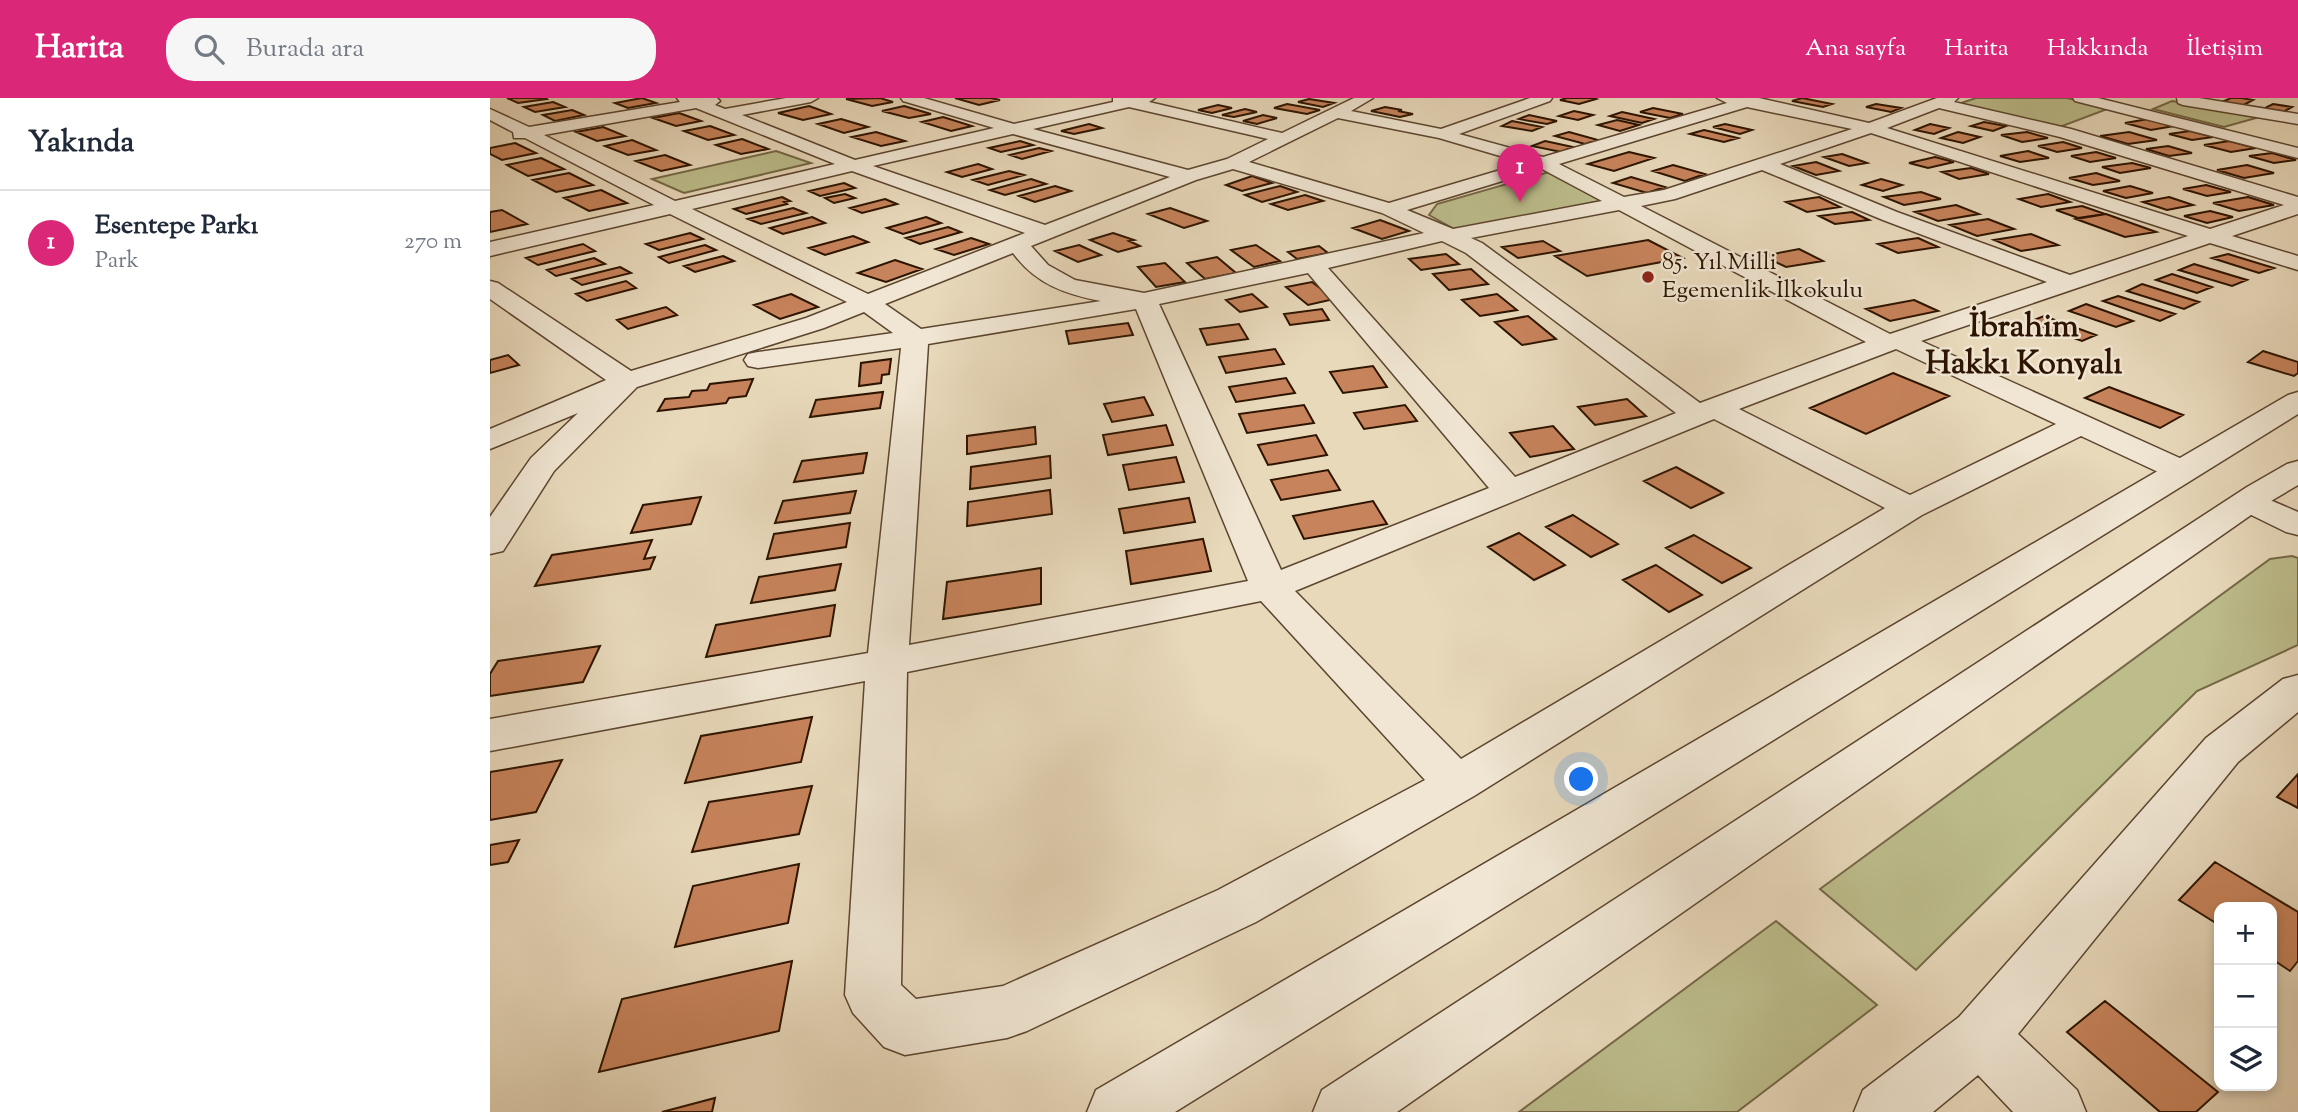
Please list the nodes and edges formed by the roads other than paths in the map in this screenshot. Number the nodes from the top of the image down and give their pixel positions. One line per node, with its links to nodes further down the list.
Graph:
1 (811, 98): 14 (street)
2 (908, 98): 18 (street)
3 (1147, 98): 9 (street)
4 (1366, 98): 16 (street)
5 (1545, 98): 25 (street)
6 (1724, 98): 10 (street)
7 (2080, 98): 13 (street)
8 (2174, 98): 19 (street)
9 (1118, 100): 21 (street); 28 (street)
10 (1753, 100): 22 (street); 31 (street)
11 (690, 101): 14 (street); 23 (street)
12 (1944, 101): 22 (street); 24 (street)
13 (2132, 105): 24 (street); 26 (street)
14 (725, 106): 33 (street)
15 (997, 106): 18 (street)
16 (1338, 113): 25 (street); 28 (street)
17 (490, 114): 23 (street)
18 (958, 114): 21 (street)
19 (2276, 115): 20 (street); 26 (street)
20 (2298, 119)
21 (1014, 128): 33 (street); 34 (street)
22 (1871, 128): 32 (street); 41 (street)
23 (529, 132): 27 (street); 37 (street)
24 (2065, 132): 36 (street)
25 (1442, 134): 31 (street)
26 (2226, 134): 29 (street)
27 (503, 137)
28 (1284, 138): 30 (street)
29 (2298, 153)
30 (1233, 163): 34 (street); 38 (street)
31 (1544, 163): 35 (street); 38 (street)
32 (1764, 164): 35 (street); 46 (street)
33 (852, 165): 37 (street); 39 (street)
34 (1189, 176): 39 (street)
35 (1624, 204): 40 (street); 51 (street)
36 (2298, 205): 41 (street)
37 (670, 206): 43 (street); 49 (street)
38 (1389, 209): 40 (street)
39 (1046, 233): 42 (street)
40 (1449, 235): 45 (street); 54 (street)
41 (2211, 238): 44 (street); 46 (street)
42 (1018, 244): 48 (street); 49 (street)
43 (490, 249)
44 (2298, 263)
45 (1314, 266): 48 (street); 59 (street)
46 (2068, 282): 51 (street)
47 (490, 288): 52 (street)
48 (1145, 300): 50 (street); 64 (street)
49 (866, 302): 50 (street); 52 (street)
50 (915, 337): 52 (street); 65 (street)
51 (1893, 342): 54 (street); 55 (street)
52 (623, 385): 56 (street); 63 (street)
53 (2298, 401): 57 (street)
54 (1706, 412): 59 (street); 61 (street)
55 (2081, 424): 57 (street); 61 (street)
56 (490, 440)
57 (2182, 471): 70 (street)
58 (2298, 471): 60 (street)
59 (1509, 491): 64 (street)
60 (2249, 501): 62 (street); 71 (street)
61 (1910, 508): 68 (street)
62 (2298, 525)
63 (490, 543)
64 (1270, 587): 65 (street); 68 (street)
65 (887, 663): 67 (street); 68 (street)
66 (2298, 689): 69 (street)
67 (490, 734)
68 (1457, 784)
69 (1980, 1036): 72 (street); 73 (street)
70 (1118, 1112)
71 (1344, 1112)
72 (1885, 1112)
73 (2055, 1112)

